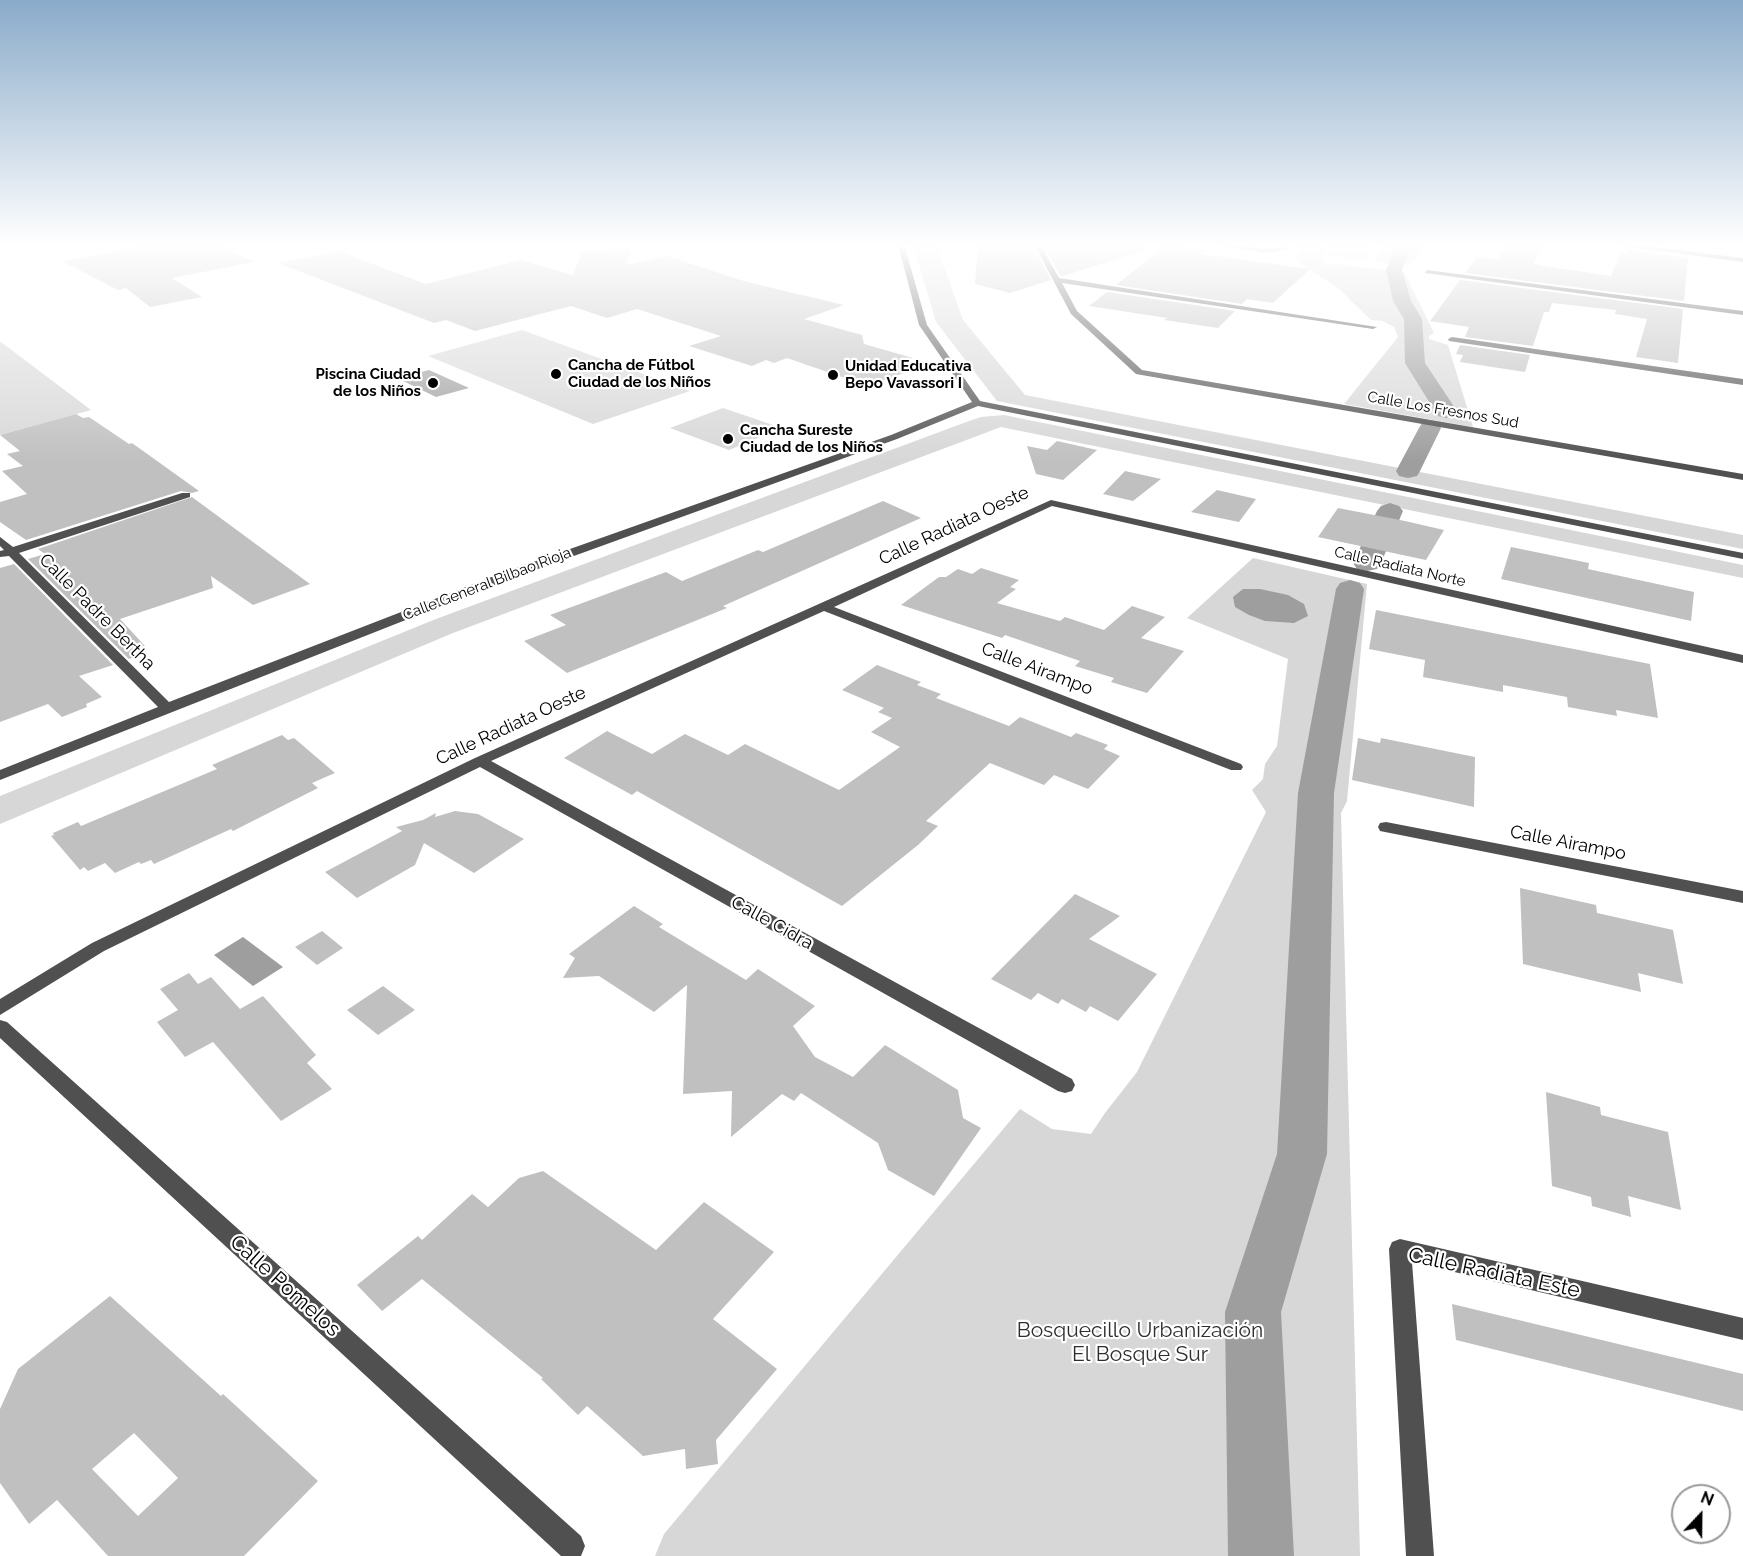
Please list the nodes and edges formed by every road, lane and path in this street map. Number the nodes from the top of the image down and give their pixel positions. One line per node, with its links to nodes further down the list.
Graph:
1 (921, 317): 7 (street)
2 (1079, 317): 8 (street, Calle Los Fresnos Sud)
3 (1303, 317): 4 (street)
4 (1373, 327)
5 (1452, 339): 6 (street)
6 (1743, 382)
7 (977, 403): 13 (street); 16 (street, Calle General Bilbao Rioja)
8 (1743, 477)
9 (186, 495): 12 (street)
10 (1051, 503): 14 (street, Calle Radiata Oeste); 15 (street, Calle Radiata Norte)
11 (0, 540): 12 (street, Calle Padre Bertha)
12 (5, 553): 16 (street, Calle Padre Bertha)
13 (1743, 556)
14 (824, 607): 17 (street, Calle Radiata Oeste); 18 (street, Calle Airampo)
15 (1743, 659)
16 (168, 709): 19 (street, Calle General Bilbao Rioja)
17 (480, 761): 22 (street, Calle Radiata Oeste); 24 (street, Calle Cidra)
18 (1236, 767)
19 (0, 776)
20 (1386, 827): 21 (street, Calle Airampo)
21 (1743, 897)
22 (0, 1008)
23 (0, 1027): 26 (street, Calle Pomelos)
24 (1065, 1085)
25 (1743, 1329): 27 (street, Calle Radiata Este)
26 (571, 1546)
27 (1420, 1556)

